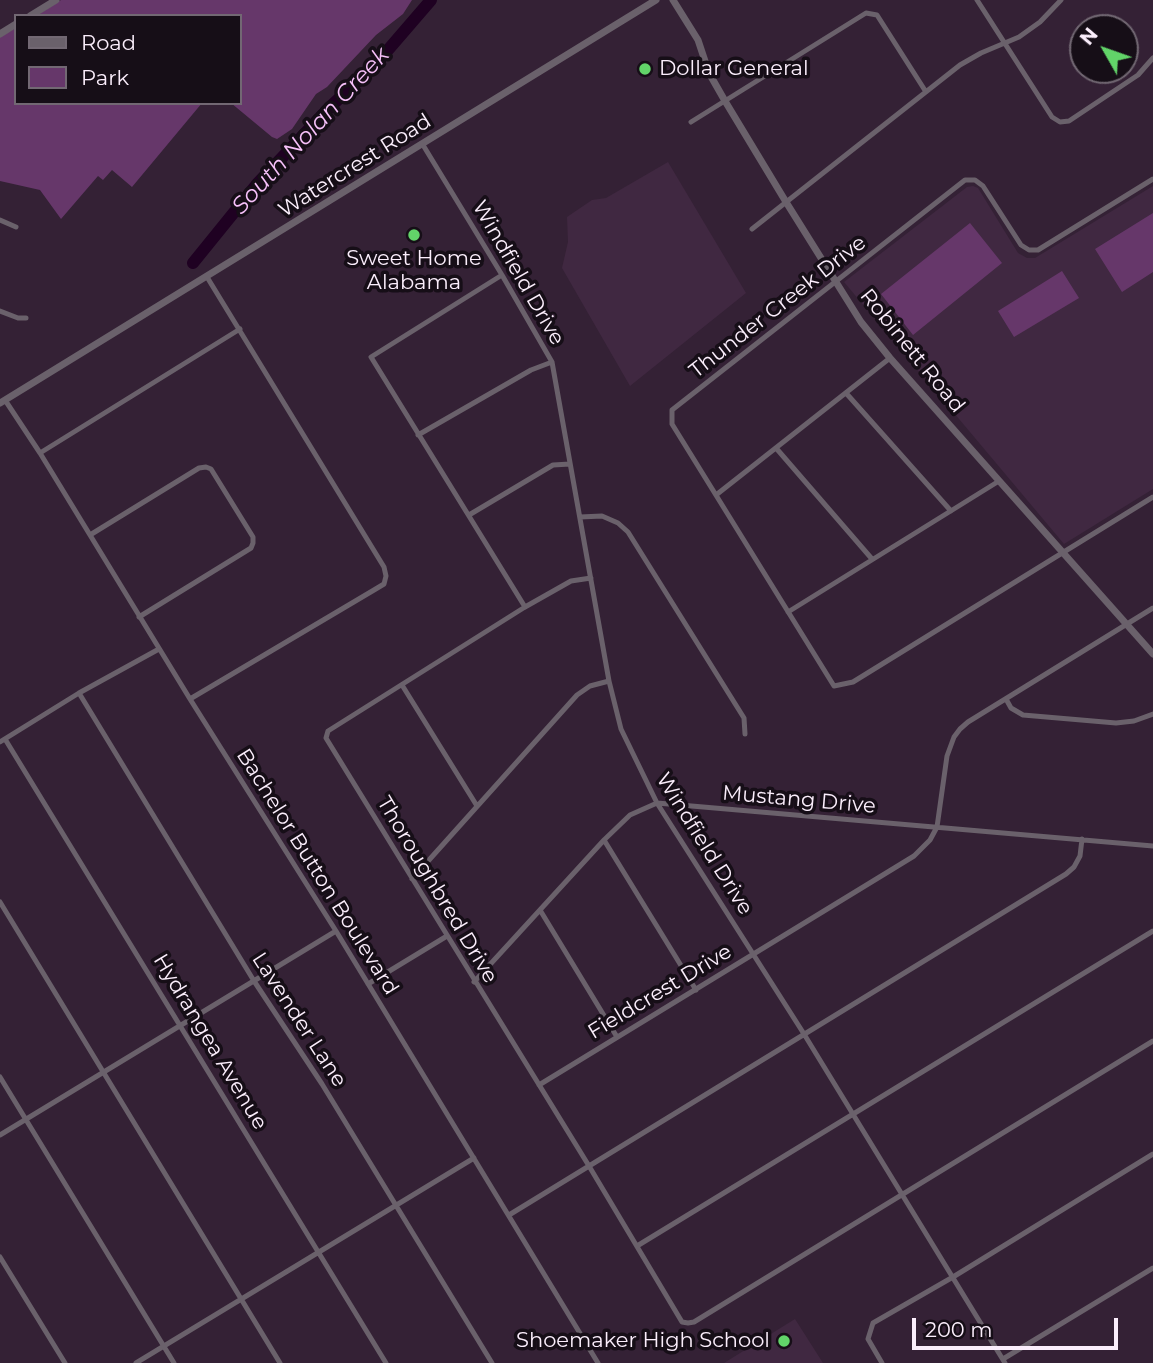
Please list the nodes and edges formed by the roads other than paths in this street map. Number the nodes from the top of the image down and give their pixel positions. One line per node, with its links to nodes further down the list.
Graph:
1 (56, 0): 6 (street)
2 (656, 0): 12 (street, Watercrest Road)
3 (673, 0): 10 (street, Robinett Road)
4 (977, 0): 7 (street)
5 (1061, 0): 7 (street)
6 (33, 14)
7 (1006, 43): 8 (street); 9 (street)
8 (1153, 58)
9 (926, 92): 10 (street); 14 (street)
10 (725, 100): 11 (street); 14 (street, Robinett Road)
11 (691, 122)
12 (423, 145): 18 (street, Windfield Drive); 19 (street, Watercrest Road)
13 (1153, 178): 20 (street, Thunder Creek Drive)
14 (786, 202): 17 (street); 20 (street, Robinett Road)
15 (0, 220): 16 (street)
16 (16, 227)
17 (752, 229)
18 (502, 275): 25 (street, Windfield Drive); 28 (street)
19 (207, 277): 23 (street); 27 (street, Watercrest Road)
20 (835, 282): 24 (street, Robinett Road); 33 (street, Thunder Creek Drive)
21 (0, 311): 22 (street)
22 (26, 318)
23 (240, 329): 30 (street); 52 (street)
24 (890, 358): 26 (street); 32 (street, Robinett Road)
25 (552, 362): 28 (street); 31 (street, Windfield Drive)
26 (846, 393): 29 (street); 35 (street)
27 (3, 402): 30 (street, Bachelor Button Boulevard)
28 (418, 435): 36 (street)
29 (776, 448): 33 (street); 40 (street)
30 (40, 453): 38 (street, Bachelor Button Boulevard)
31 (570, 464): 36 (street); 37 (street, Windfield Drive)
32 (999, 481): 35 (street); 39 (street, Robinett Road)
33 (716, 495): 44 (street, Thunder Creek Drive)
34 (1153, 498): 39 (street)
35 (951, 511): 40 (street)
36 (469, 515): 42 (street)
37 (580, 517): 41 (street, Windfield Drive); 55 (street)
38 (90, 536): 45 (street, Bachelor Button Boulevard); 45 (street)
39 (1064, 552): 44 (street, Thunder Creek Drive); 46 (street, Robinett Road)
40 (872, 559): 44 (street)
41 (591, 578): 42 (street, Thoroughbred Drive); 49 (street, Windfield Drive)
42 (525, 607): 50 (street, Thoroughbred Drive)
43 (1153, 608): 46 (street, Fieldcrest Drive)
44 (788, 612)
45 (139, 617): 47 (street, Bachelor Button Boulevard)
46 (1127, 624): 48 (street, Robinett Road); 53 (street, Fieldcrest Drive)
47 (159, 649): 51 (street); 52 (street, Bachelor Button Boulevard)
48 (1153, 654)
49 (609, 681): 57 (street, Windfield Drive); 58 (street)
50 (402, 685): 58 (street); 63 (street, Thoroughbred Drive)
51 (79, 693): 56 (street); 70 (street, Lavender Lane)
52 (190, 699): 66 (street, Bachelor Button Boulevard)
53 (1006, 699): 54 (street); 59 (street, Fieldcrest Drive)
54 (1153, 714)
55 (745, 734)
56 (3, 741): 74 (street, Hydrangea Avenue)
57 (657, 803): 59 (street, Mustang Drive); 61 (street); 69 (street, Windfield Drive)
58 (477, 806): 63 (street)
59 (937, 827): 60 (street, Mustang Drive); 69 (street, Fieldcrest Drive)
60 (1082, 839): 62 (street, Mustang Drive); 75 (street)
61 (604, 841): 65 (street); 73 (street)
62 (1153, 846)
63 (412, 879): 68 (street, Thoroughbred Drive)
64 (0, 902): 78 (street)
65 (540, 910): 71 (street); 76 (street)
66 (336, 931): 70 (street); 72 (street, Bachelor Button Boulevard)
67 (1153, 931): 81 (street)
68 (447, 936): 71 (street, Thoroughbred Drive); 72 (street)
69 (754, 954): 73 (street, Fieldcrest Drive); 75 (street, Windfield Drive)
70 (254, 981): 74 (street); 88 (street, Lavender Lane)
71 (474, 982): 80 (street, Thoroughbred Drive)
72 (368, 984): 85 (street, Bachelor Button Boulevard)
73 (696, 990): 76 (street, Fieldcrest Drive)
74 (181, 1025): 78 (street); 91 (street, Hydrangea Avenue)
75 (804, 1034): 81 (street, Windfield Drive); 86 (street)
76 (617, 1037): 80 (street, Fieldcrest Drive)
77 (1153, 1041): 87 (street)
78 (103, 1073): 82 (street); 95 (street)
79 (0, 1077): 82 (street)
80 (539, 1085): 86 (street, Thoroughbred Drive)
81 (853, 1115): 87 (street, Windfield Drive); 90 (street)
82 (26, 1120): 83 (street); 96 (street)
83 (0, 1135)
84 (1153, 1154): 94 (street)
85 (474, 1158): 88 (street); 89 (street, Bachelor Button Boulevard)
86 (589, 1166): 89 (street); 90 (street, Thoroughbred Drive)
87 (903, 1195): 90 (street, Thoroughbred Drive); 94 (street, Windfield Drive)
88 (397, 1205): 91 (street); 103 (street, Lavender Lane)
89 (509, 1215): 104 (street, Bachelor Button Boulevard)
90 (637, 1246)
91 (319, 1252): 95 (street); 102 (street, Hydrangea Avenue)
92 (0, 1257): 98 (street)
93 (1153, 1268): 97 (street)
94 (953, 1277): 97 (street, Windfield Drive); 105 (street)
95 (241, 1299): 96 (street); 101 (street)
96 (164, 1346): 99 (street); 100 (street)
97 (1004, 1361)
98 (65, 1363)
99 (136, 1363)
100 (174, 1363)
101 (280, 1363)
102 (386, 1363)
103 (492, 1363)
104 (598, 1363)
105 (883, 1363)

